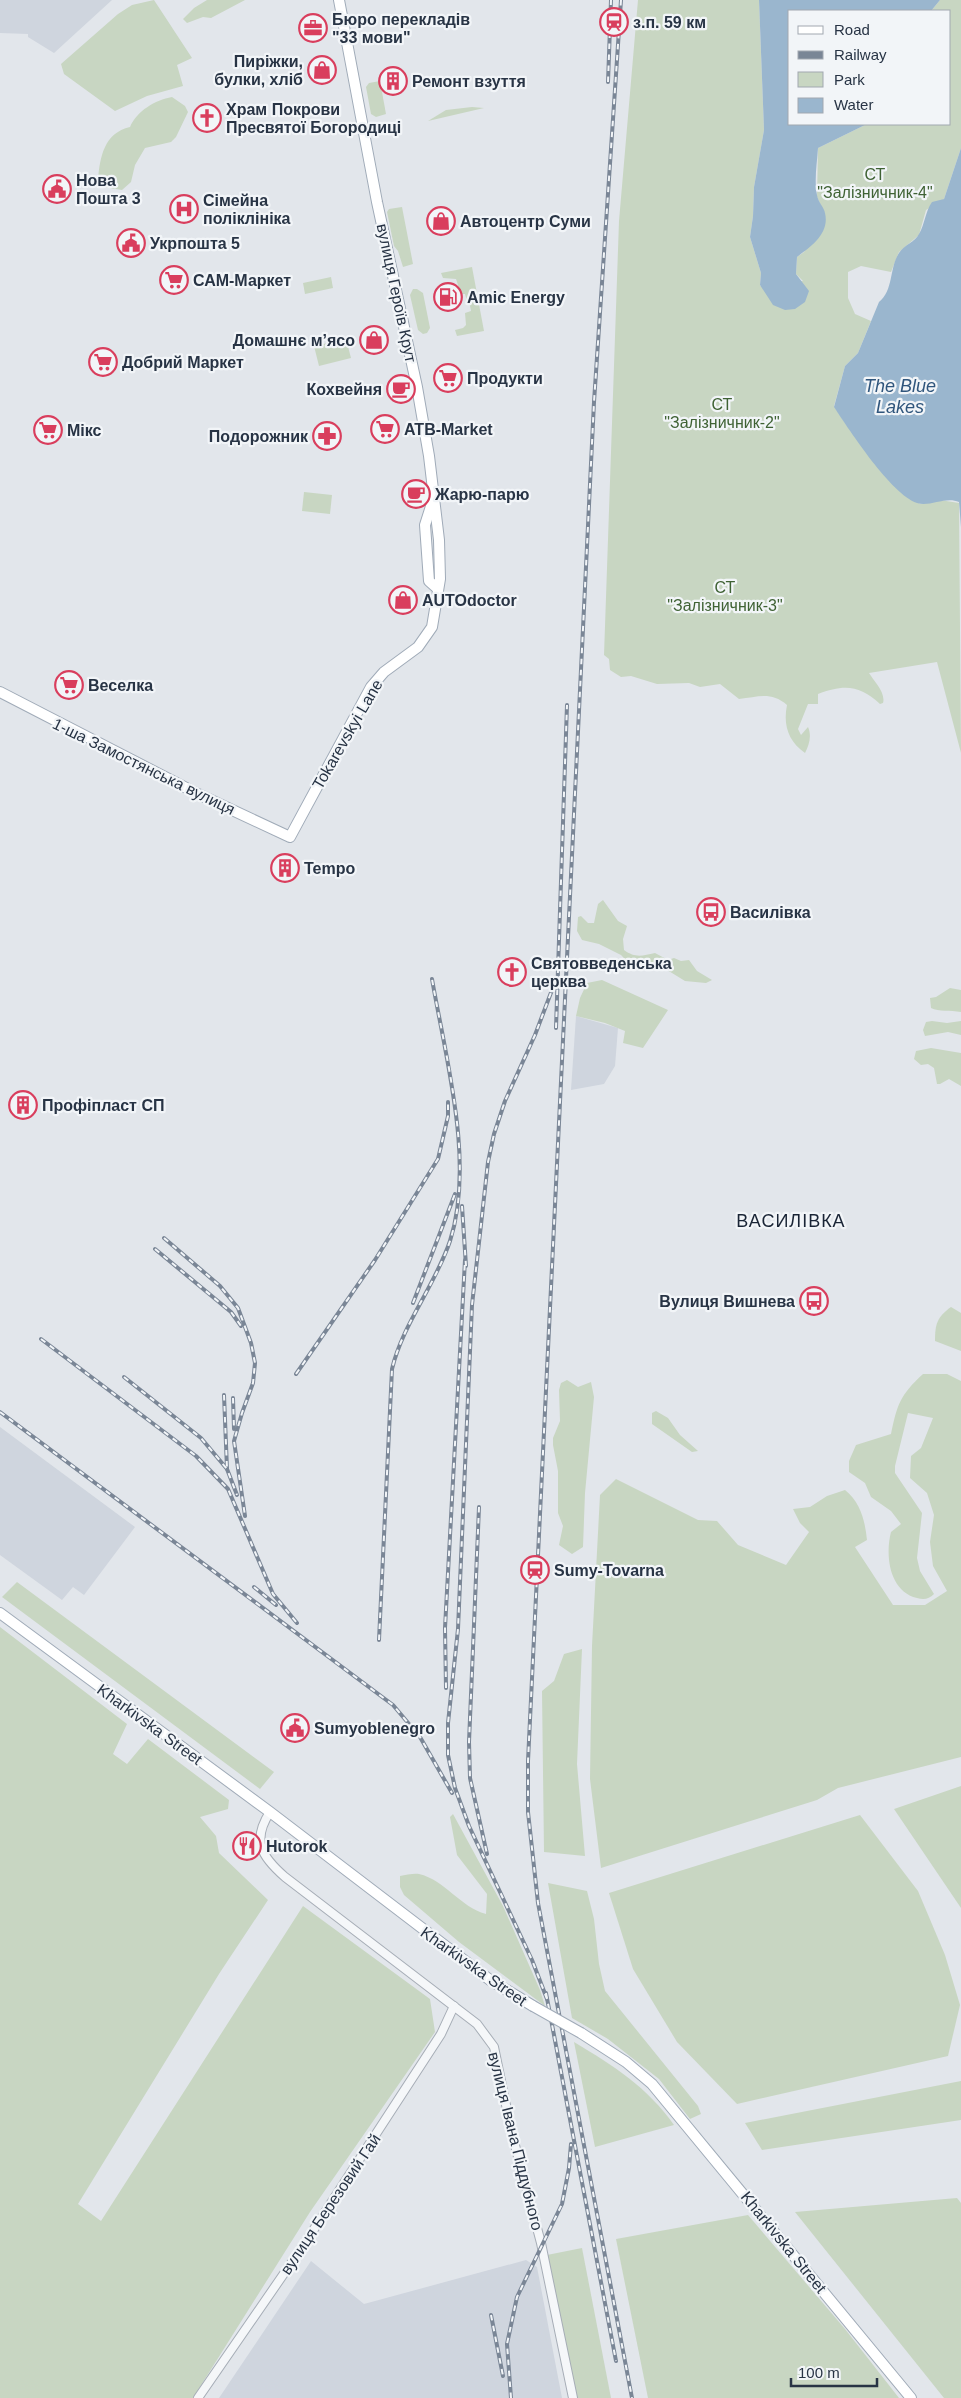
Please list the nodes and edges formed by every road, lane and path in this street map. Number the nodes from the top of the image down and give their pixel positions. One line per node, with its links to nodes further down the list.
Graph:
1 (339, 0): 2 (main road, вулиця Героїв Крут)
2 (438, 589): 4 (main road, Tokarevskyi Lane)
3 (0, 692): 4 (main road, 1-ша Замостянська вулиця)
4 (290, 837)
5 (0, 1613): 6 (main road, Kharkivska Street)
6 (270, 1812): 7 (street, вулиця Івана Піддубного); 10 (main road, Kharkivska Street, bridge)
7 (454, 2006): 8 (street, вулиця Березовий Гай); 9 (street, вулиця Івана Піддубного)
8 (198, 2398)
9 (573, 2398)
10 (911, 2398)

